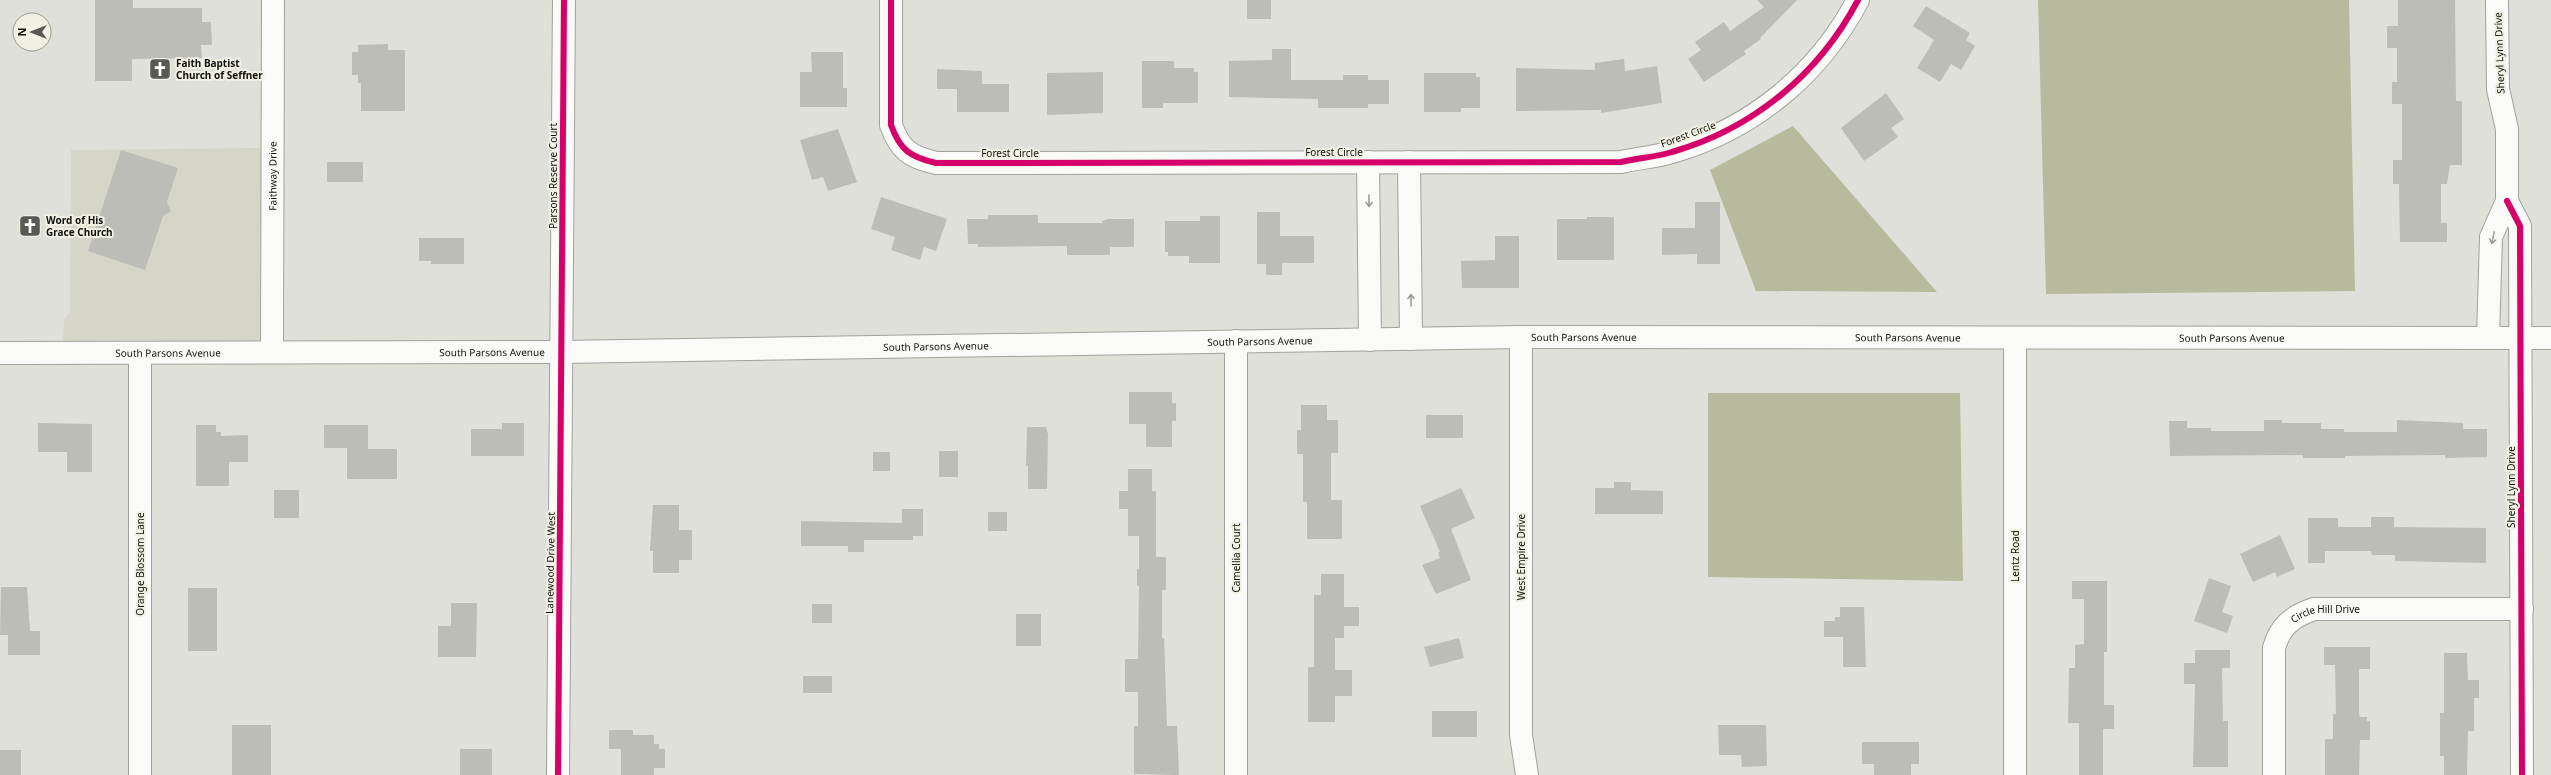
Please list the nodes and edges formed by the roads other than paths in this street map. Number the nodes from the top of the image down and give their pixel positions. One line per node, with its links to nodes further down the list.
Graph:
1 (273, 0): 17 (street, Faithway Drive)
2 (564, 0): 18 (street, Parsons Reserve Court)
3 (891, 0): 6 (street, Forest Circle)
4 (1858, 0): 7 (street, Forest Circle)
5 (2497, 0): 8 (street, Sheryl Lynn Drive)
6 (1368, 162): 7 (street, Forest Circle); 15 (street, Forest Circle, one-way to 15)
7 (1409, 162): 14 (street, one-way to 7)
8 (2506, 202): 11 (street, Sheryl Lynn Drive, one-way to 11); 12 (street, Sheryl Lynn Drive)
9 (1521, 338): 10 (street, South Parsons Avenue); 14 (street, South Parsons Avenue); 25 (street, West Empire Drive)
10 (2015, 338): 11 (street, South Parsons Avenue); 26 (street, Lentz Road)
11 (2488, 338): 12 (street, South Parsons Avenue)
12 (2520, 338): 13 (street, South Parsons Avenue); 21 (street, Sheryl Lynn Drive)
13 (2551, 338)
14 (1411, 339): 15 (street, South Parsons Avenue)
15 (1370, 340): 16 (street, South Parsons Avenue)
16 (1236, 341): 18 (street, South Parsons Avenue); 24 (street, Camellia Court)
17 (272, 351): 18 (street, South Parsons Avenue); 20 (street, South Parsons Avenue)
18 (562, 352): 23 (street, Lanewood Drive West)
19 (0, 353): 20 (street, South Parsons Avenue)
20 (140, 353): 22 (street, Orange Blossom Lane)
21 (2522, 609): 27 (street, Circle Hill Drive); 28 (street, Sheryl Lynn Drive)
22 (140, 775)
23 (558, 775)
24 (1236, 775)
25 (1527, 775)
26 (2015, 775)
27 (2274, 775)
28 (2522, 775)

